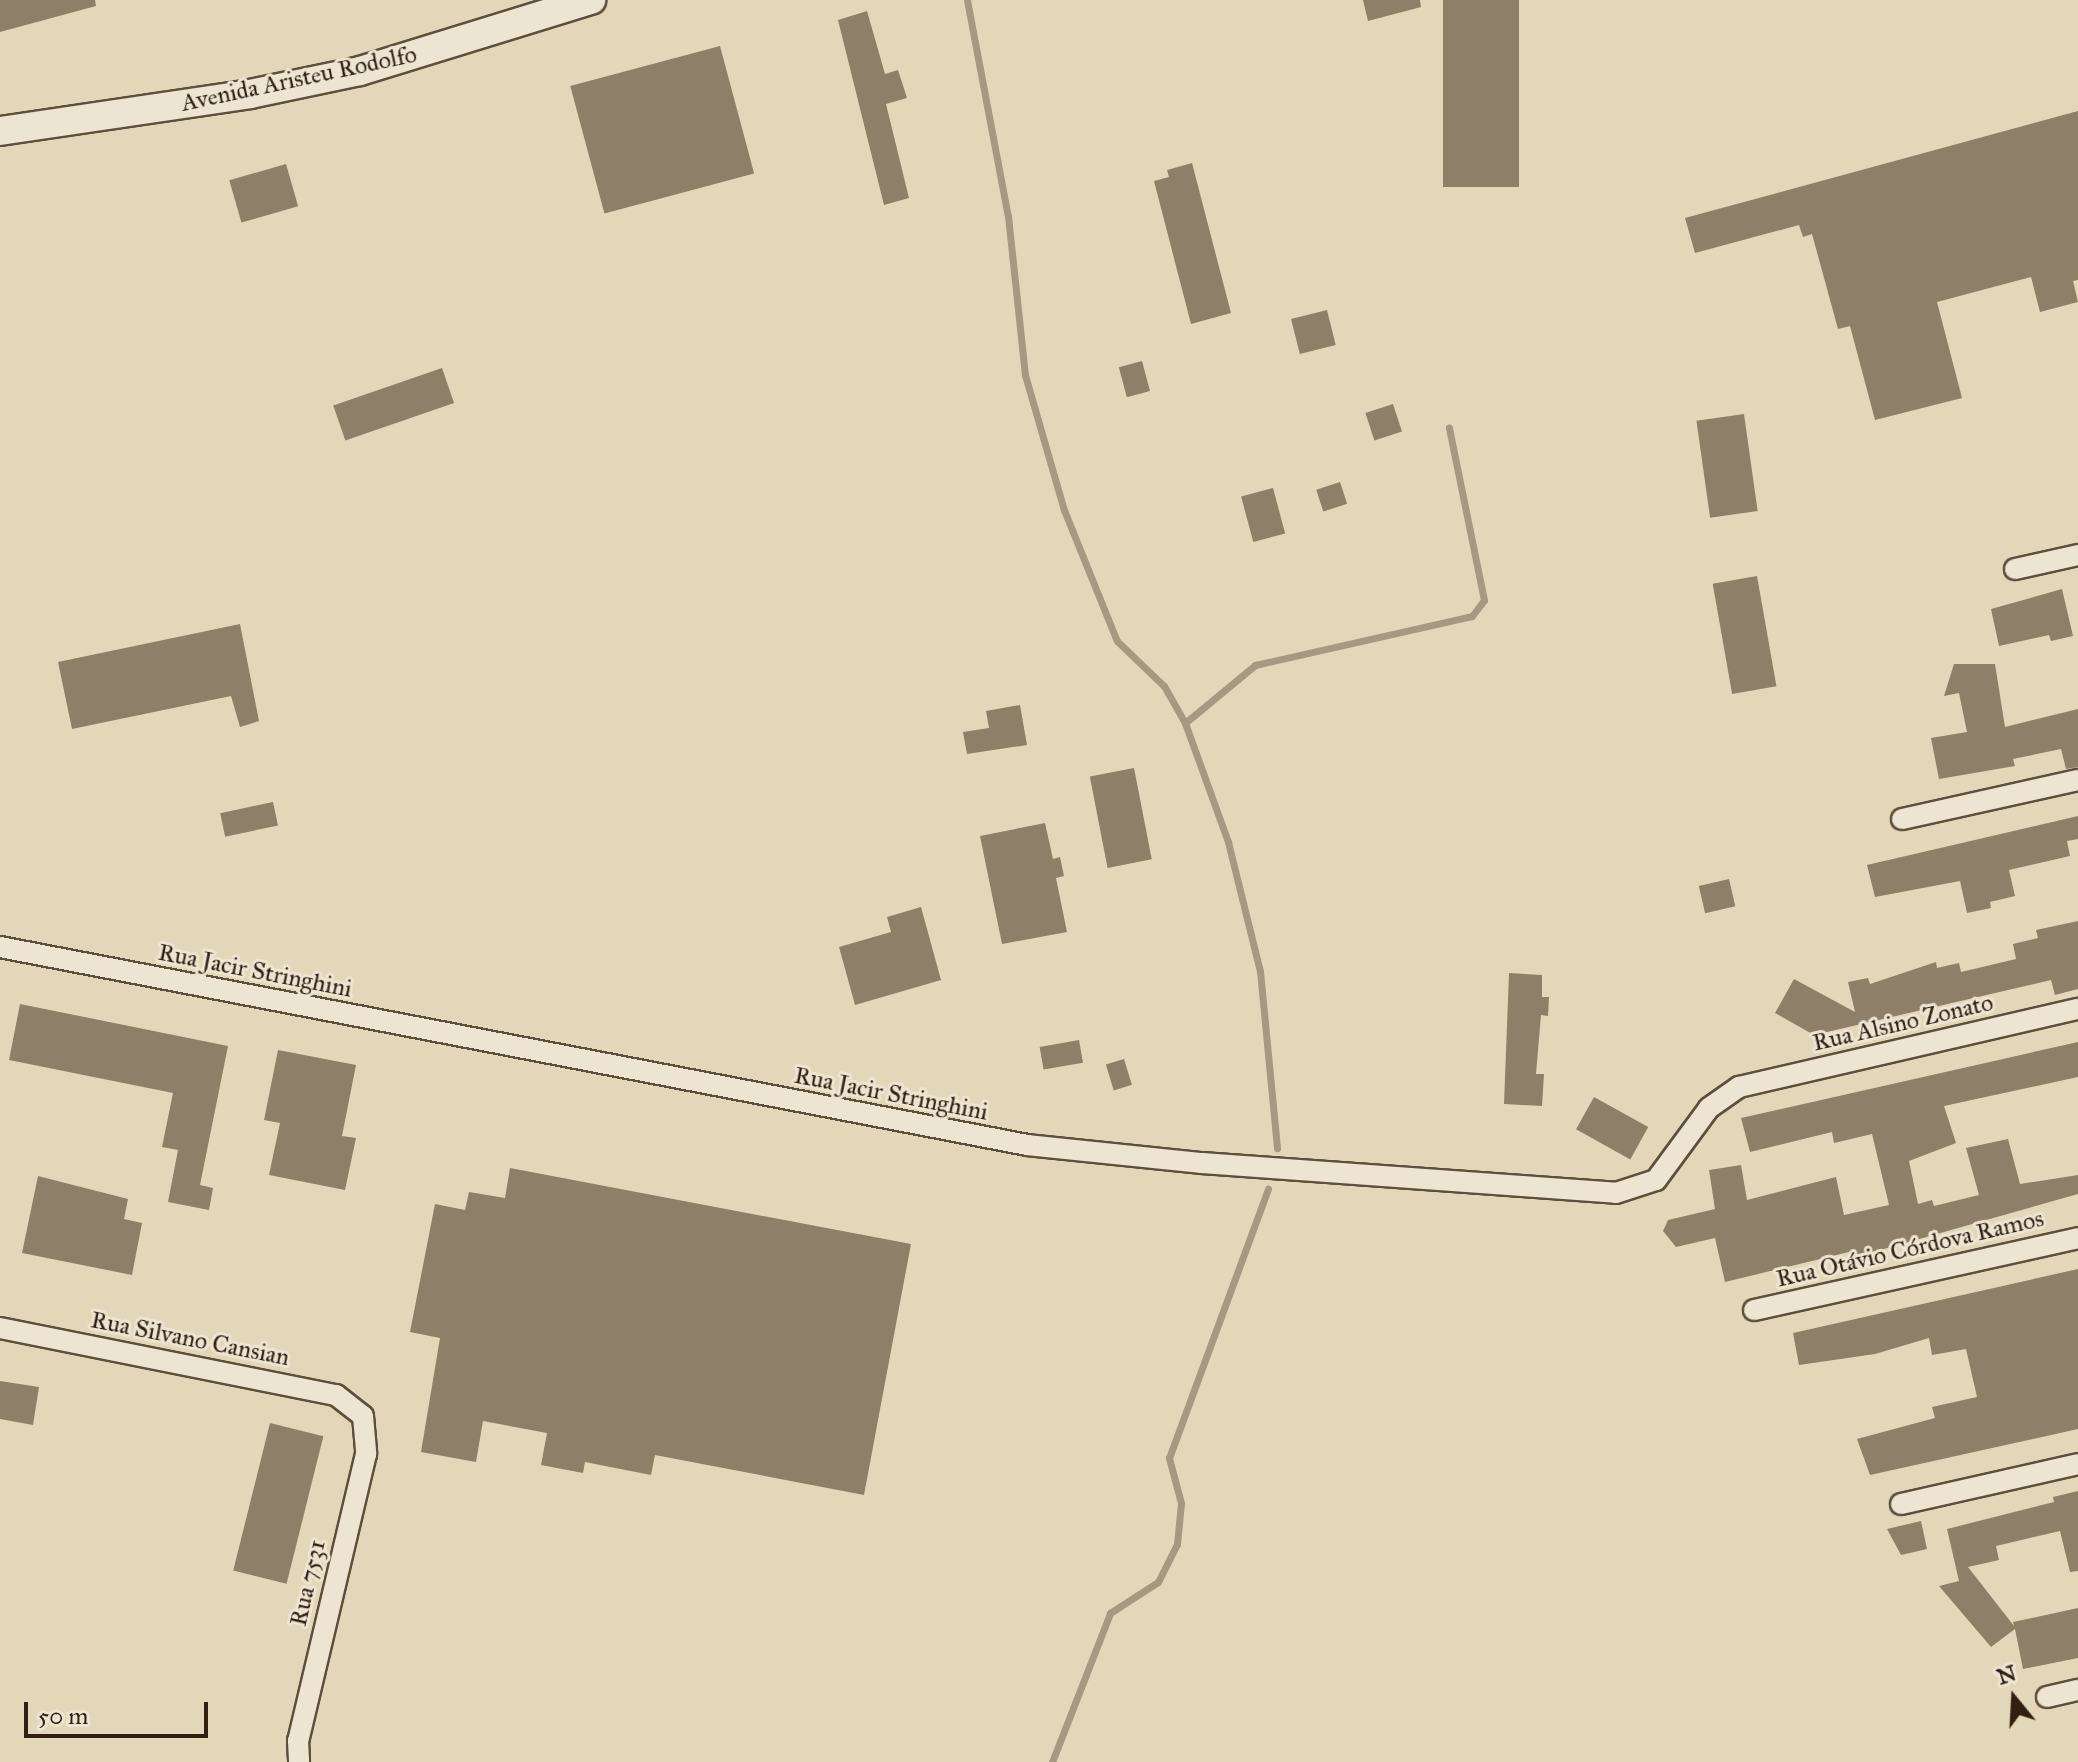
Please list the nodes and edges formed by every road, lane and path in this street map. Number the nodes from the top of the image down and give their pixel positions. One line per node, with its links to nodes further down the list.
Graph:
1 (591, 0): 2 (street, Avenida Aristeu Rodolfo)
2 (0, 131)
3 (2078, 555): 4 (street)
4 (2015, 569)
5 (2078, 780): 6 (street)
6 (1902, 819)
7 (0, 947): 9 (street, Rua Jacir Stringhini)
8 (2078, 1009): 9 (street, Rua Alsino Zonato)
9 (1739, 1087)
10 (2078, 1238): 11 (street, Rua Otávio Córdova Ramos)
11 (1754, 1310)
12 (0, 1328): 13 (street, Rua Silvano Cansian)
13 (363, 1416): 18 (street, Rua 7531)
14 (2078, 1464): 15 (street)
15 (1901, 1504)
16 (2078, 1690): 17 (street)
17 (2047, 1697)
18 (299, 1762)

